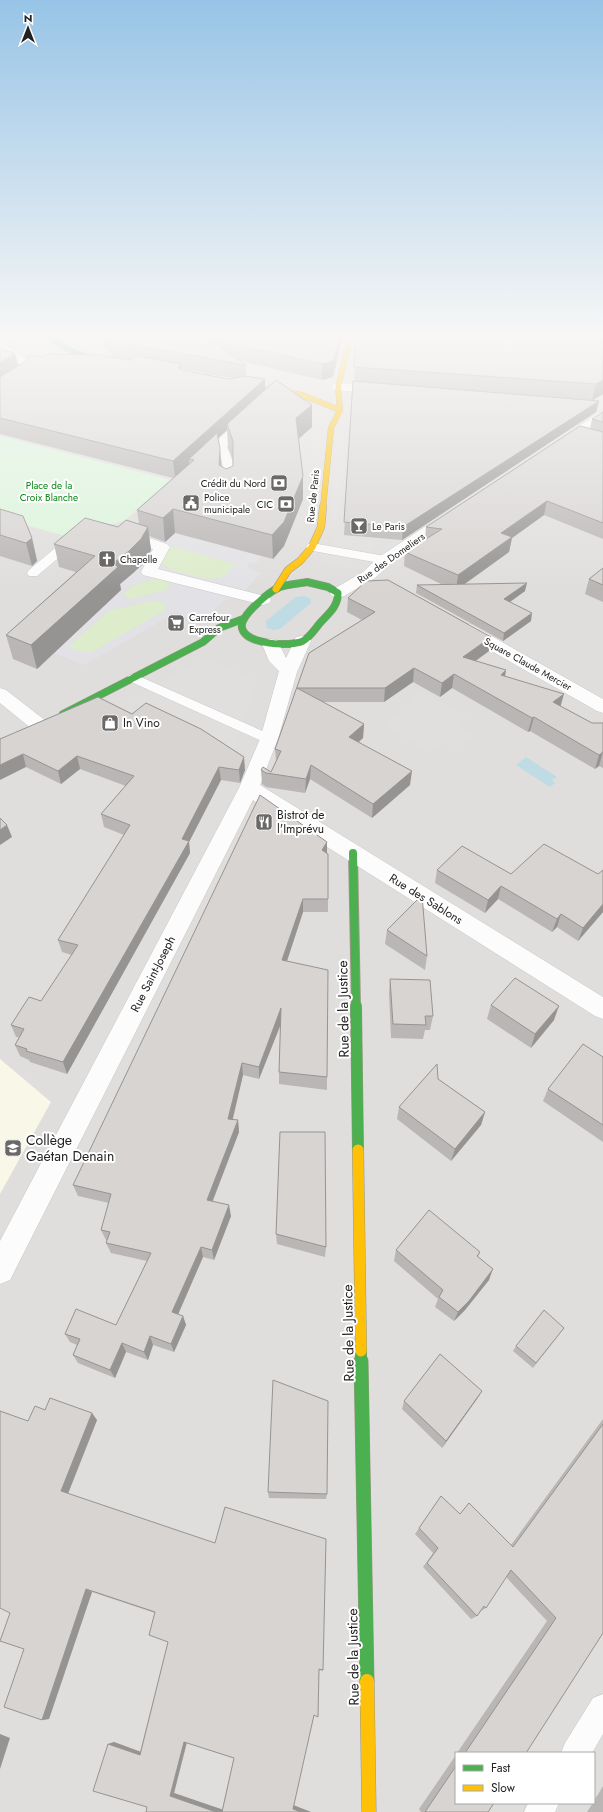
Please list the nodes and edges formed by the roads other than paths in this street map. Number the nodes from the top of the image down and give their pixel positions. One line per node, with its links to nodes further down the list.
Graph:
1 (249, 420): 8 (street)
2 (329, 420): 5 (street)
3 (335, 420): 5 (street, Rue de Paris)
4 (590, 420): 6 (street)
5 (331, 428): 15 (street, Rue de Paris)
6 (575, 435): 7 (street); 9 (street)
7 (591, 439)
8 (220, 445): 10 (street); 11 (lane)
9 (550, 451)
10 (186, 476)
11 (228, 488)
12 (462, 509): 16 (street, Rue des Domeliers)
13 (119, 531): 23 (street)
14 (76, 538): 18 (lane)
15 (312, 547): 16 (lane); 17 (street, Rue de Paris)
16 (385, 560): 19 (street, Rue des Domeliers)
17 (304, 572): 21 (street); 21 (street, Rue de Paris); 22 (street)
18 (33, 573)
19 (369, 575): 20 (street); 22 (street, Rue des Domeliers)
20 (384, 583)
21 (276, 590): 23 (street)
22 (338, 594): 29 (street)
23 (263, 600): 24 (street)
24 (243, 619): 26 (street); 30 (street)
25 (453, 622): 35 (street, Square Claude Mercier)
26 (249, 636): 27 (street); 31 (street)
27 (234, 638)
28 (218, 640): 30 (street)
29 (302, 641): 31 (street); 32 (street, Rue Saint-Joseph)
30 (203, 642): 33 (street)
31 (271, 644): 32 (street)
32 (289, 670): 37 (street, Rue Saint-Joseph)
33 (134, 678): 36 (street); 37 (lane)
34 (0, 694): 36 (street)
35 (603, 706)
36 (43, 724)
37 (269, 739): 38 (street, Rue Saint-Joseph)
38 (249, 788): 39 (street, Rue des Sablons); 41 (street, Rue Saint-Joseph)
39 (353, 853): 40 (street, Rue des Sablons); 44 (street, Rue de la Justice)
40 (603, 1009)
41 (0, 1270)
42 (603, 1708): 43 (lane)
43 (576, 1752)
44 (370, 1812)

